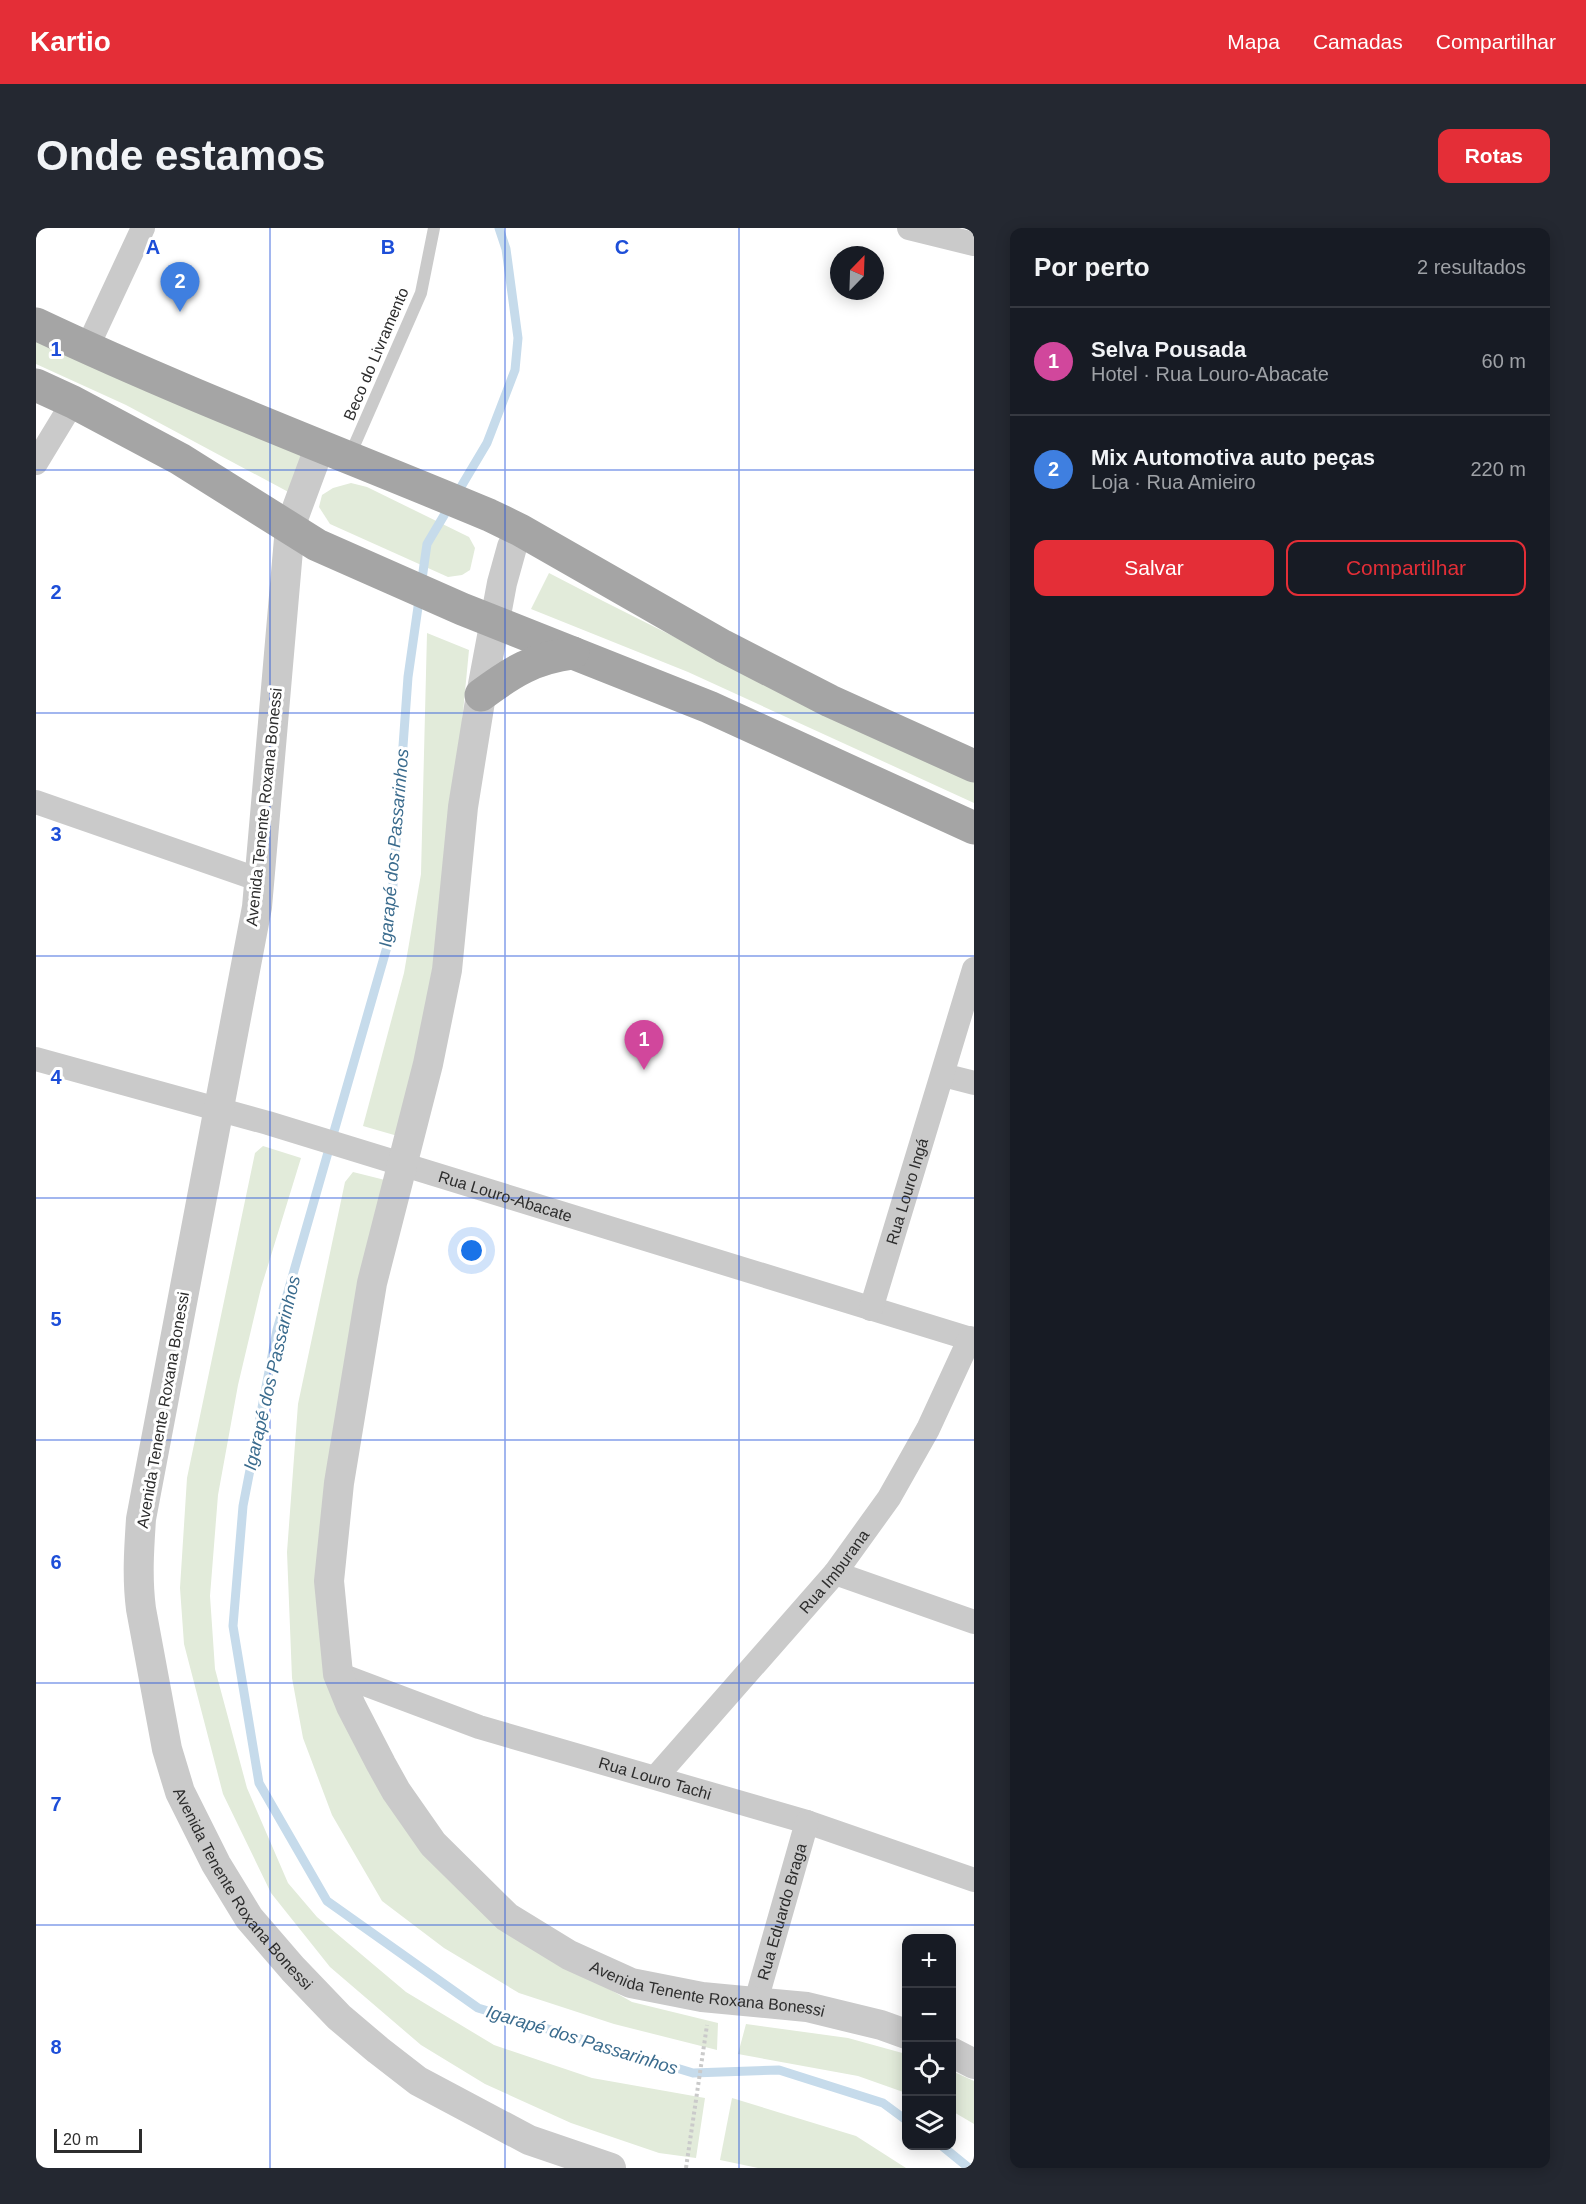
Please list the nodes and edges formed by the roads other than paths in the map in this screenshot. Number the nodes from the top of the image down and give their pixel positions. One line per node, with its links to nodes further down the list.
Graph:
1 (143, 228): 6 (street)
2 (434, 228): 9 (lane, Beco do Livramento)
3 (909, 228): 4 (street)
4 (974, 244)
5 (36, 324): 6 (main road)
6 (87, 348): 9 (main road)
7 (36, 385): 8 (main road)
8 (73, 402): 10 (street); 11 (main road)
9 (335, 451): 11 (street, Avenida Tenente Roxana Bonessi); 12 (main road)
10 (36, 463)
11 (290, 527): 13 (main road); 19 (street, Avenida Tenente Roxana Bonessi)
12 (520, 530): 13 (street, Avenida Tenente Roxana Bonessi); 16 (main road)
13 (496, 621): 14 (main road); 15 (street, Avenida Tenente Roxana Bonessi)
14 (573, 653): 15 (main road); 18 (main road)
15 (481, 695): 25 (street, Avenida Tenente Roxana Bonessi)
16 (974, 766)
17 (36, 802): 19 (street)
18 (974, 828)
19 (260, 880): 24 (street, Avenida Tenente Roxana Bonessi)
20 (974, 969): 22 (street, Rua Louro Ingá)
21 (36, 1059): 24 (street, Rua Louro-Abacate)
22 (943, 1075): 23 (street); 26 (street, Rua Louro Ingá)
23 (974, 1083)
24 (220, 1110): 25 (street, Rua Louro-Abacate); 38 (street, Avenida Tenente Roxana Bonessi)
25 (400, 1165): 26 (street, Rua Louro-Abacate); 30 (street, Avenida Tenente Roxana Bonessi)
26 (871, 1309): 27 (street, Rua Louro-Abacate)
27 (972, 1339): 28 (street, Rua Imburana)
28 (835, 1573): 29 (street); 31 (street, Rua Imburana)
29 (974, 1622)
30 (338, 1674): 31 (street, Rua Louro Tachi); 34 (street, Avenida Tenente Roxana Bonessi)
31 (656, 1777): 32 (street, Rua Louro Tachi)
32 (807, 1822): 33 (street, Rua Louro Tachi); 34 (street, Rua Eduardo Braga)
33 (974, 1880)
34 (756, 2001): 35 (street, Avenida Tenente Roxana Bonessi)
35 (902, 2033)
36 (956, 2055): 37 (street)
37 (974, 2064)
38 (611, 2168)

